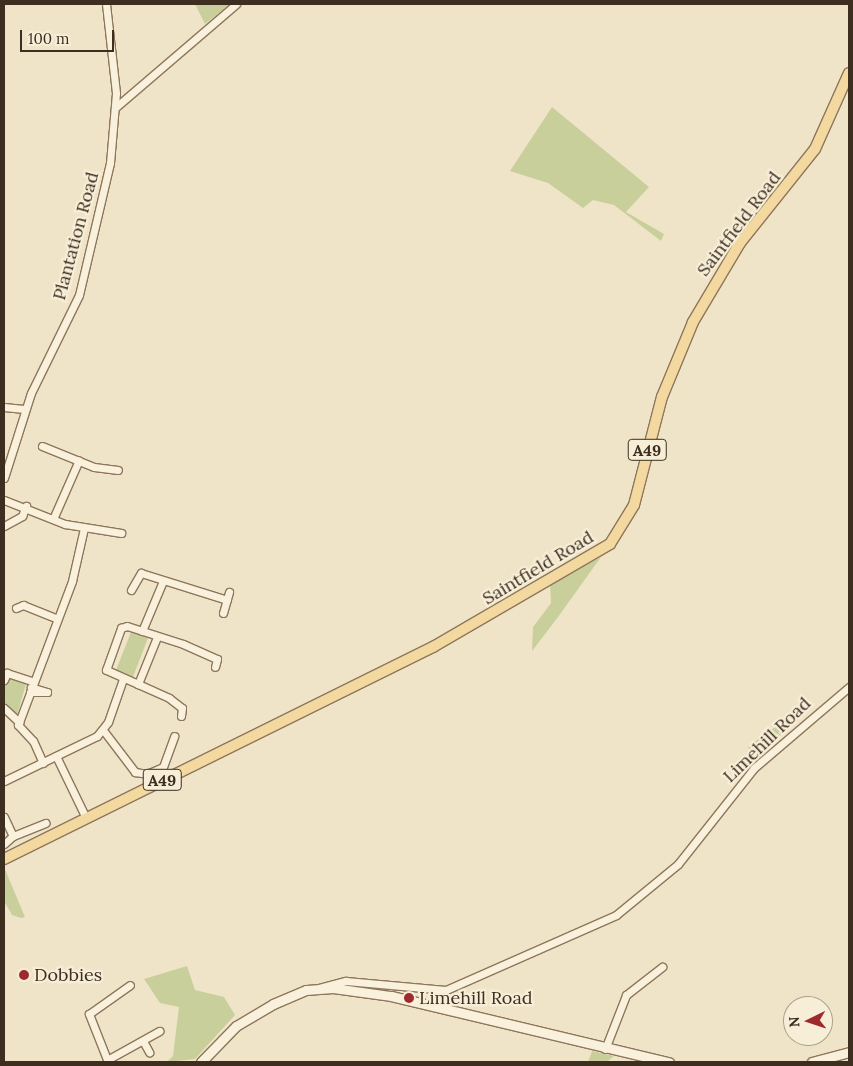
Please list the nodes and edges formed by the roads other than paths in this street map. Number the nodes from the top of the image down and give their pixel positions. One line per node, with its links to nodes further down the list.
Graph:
1 (106, 4): 4 (street, Plantation Road)
2 (236, 4): 4 (street)
3 (849, 73): 42 (main road, Saintfield Road / A49)
4 (116, 107): 6 (street, Plantation Road)
5 (4, 407): 6 (street)
6 (24, 409): 10 (street, Plantation Road)
7 (42, 446): 8 (street)
8 (79, 460): 9 (street); 13 (street)
9 (118, 470)
10 (4, 478)
11 (4, 500): 12 (street)
12 (26, 506): 13 (street); 14 (street)
13 (53, 519): 15 (street)
14 (4, 526)
15 (84, 528): 16 (street); 23 (street)
16 (121, 533)
17 (163, 581): 18 (street); 20 (street); 24 (street)
18 (131, 590)
19 (230, 592): 20 (street)
20 (227, 600): 22 (street)
21 (21, 604): 23 (street)
22 (223, 613)
23 (56, 618): 30 (street)
24 (142, 631): 25 (street); 27 (street)
25 (157, 637): 26 (street); 29 (street)
26 (218, 661)
27 (122, 679): 29 (street); 35 (street)
28 (4, 680): 30 (street)
29 (138, 684): 33 (street)
30 (31, 687): 34 (street)
31 (849, 687): 50 (street, Limehill Road)
32 (4, 708): 34 (street)
33 (184, 710)
34 (19, 722): 38 (street)
35 (103, 730): 37 (street); 39 (street)
36 (174, 736): 39 (street)
37 (56, 756): 38 (street); 42 (street)
38 (43, 762): 41 (street)
39 (135, 772): 40 (street)
40 (130, 779)
41 (4, 782)
42 (85, 816): 47 (main road, Saintfield Road / A49)
43 (4, 817): 45 (street)
44 (46, 824): 45 (street)
45 (13, 836): 46 (street)
46 (4, 844)
47 (4, 859)
48 (662, 967): 53 (street)
49 (130, 986): 56 (street)
50 (319, 988): 53 (street); 57 (street)
51 (159, 1031): 52 (street)
52 (143, 1041): 54 (street); 56 (street)
53 (605, 1049): 58 (street)
54 (149, 1052)
55 (849, 1052): 59 (street)
56 (108, 1061)
57 (201, 1062)
58 (668, 1062)
59 (812, 1062)

